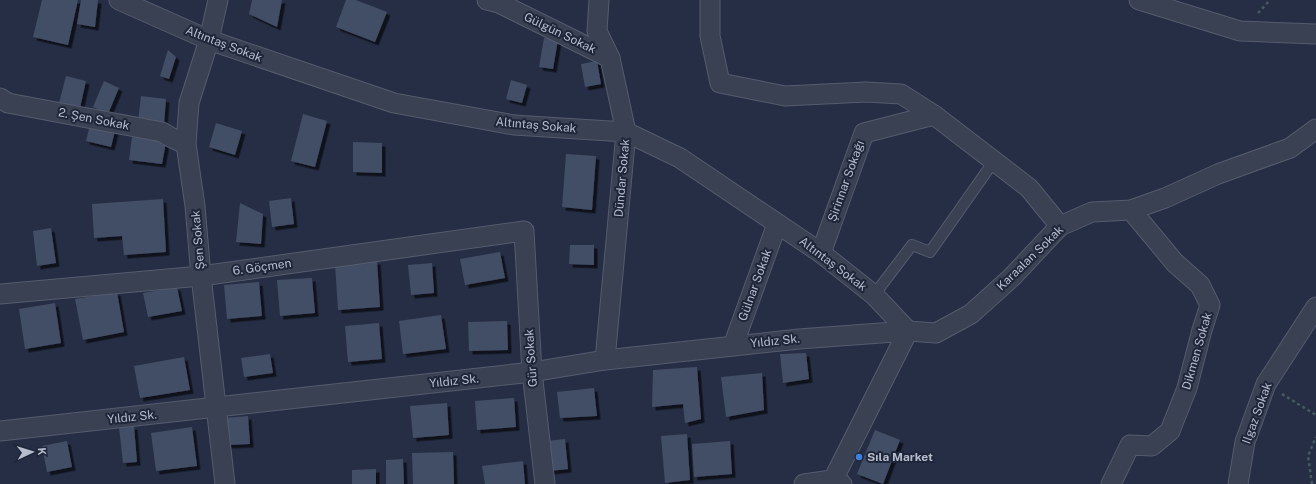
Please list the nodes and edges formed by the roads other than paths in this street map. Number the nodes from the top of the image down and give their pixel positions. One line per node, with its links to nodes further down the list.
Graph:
1 (119, 0): 8 (street, Altıntaş Sokak)
2 (218, 0): 8 (street, Şen Sokak)
3 (487, 0): 9 (street, Gülgün Sokak)
4 (599, 0): 9 (street, Dündar Sokak)
5 (710, 0): 11 (street)
6 (1139, 0): 7 (street)
7 (1316, 34)
8 (209, 40): 13 (street, Altıntaş Sokak); 14 (street, Şen Sokak)
9 (610, 58): 13 (street, Dündar Sokak)
10 (0, 98): 14 (street, 2. Şen Sokak)
11 (934, 116): 15 (street); 20 (street, Şirinnar Sokağı)
12 (1316, 129): 16 (street, Karaalan Sokak)
13 (626, 132): 17 (street, Altıntaş Sokak); 27 (street, Dündar Sokak)
14 (186, 144): 21 (street, Şen Sokak)
15 (994, 161): 18 (street); 23 (lane)
16 (1131, 210): 18 (street, Karaalan Sokak); 35 (street, Dikmen Sokak)
17 (777, 224): 20 (street, Altıntaş Sokak); 26 (street, Gülnar Sokak)
18 (1060, 226): 25 (street, Karaalan Sokak)
19 (524, 231): 21 (street, 6. Göçmen); 28 (street, Gür Sokak)
20 (821, 253): 23 (street, Altıntaş Sokak)
21 (201, 276): 22 (street, 6. Göçmen); 29 (street, Şen Sokak)
22 (0, 294)
23 (874, 295): 25 (street, Altıntaş Sokak)
24 (1316, 307): 36 (street, Ilgaz Sokak)
25 (908, 331): 26 (street, Yıldız Sk.); 31 (street)
26 (733, 346): 27 (street, Yıldız Sk.)
27 (605, 360): 28 (street, Yıldız Sk.)
28 (532, 372): 29 (street, Yıldız Sk.); 33 (street, Gür Sokak)
29 (217, 408): 30 (street, Yıldız Sk.); 32 (street, Şen Sokak)
30 (0, 431)
31 (835, 483): 34 (street)
32 (226, 484)
33 (545, 484)
34 (804, 484)
35 (1111, 484)
36 (1238, 484)

